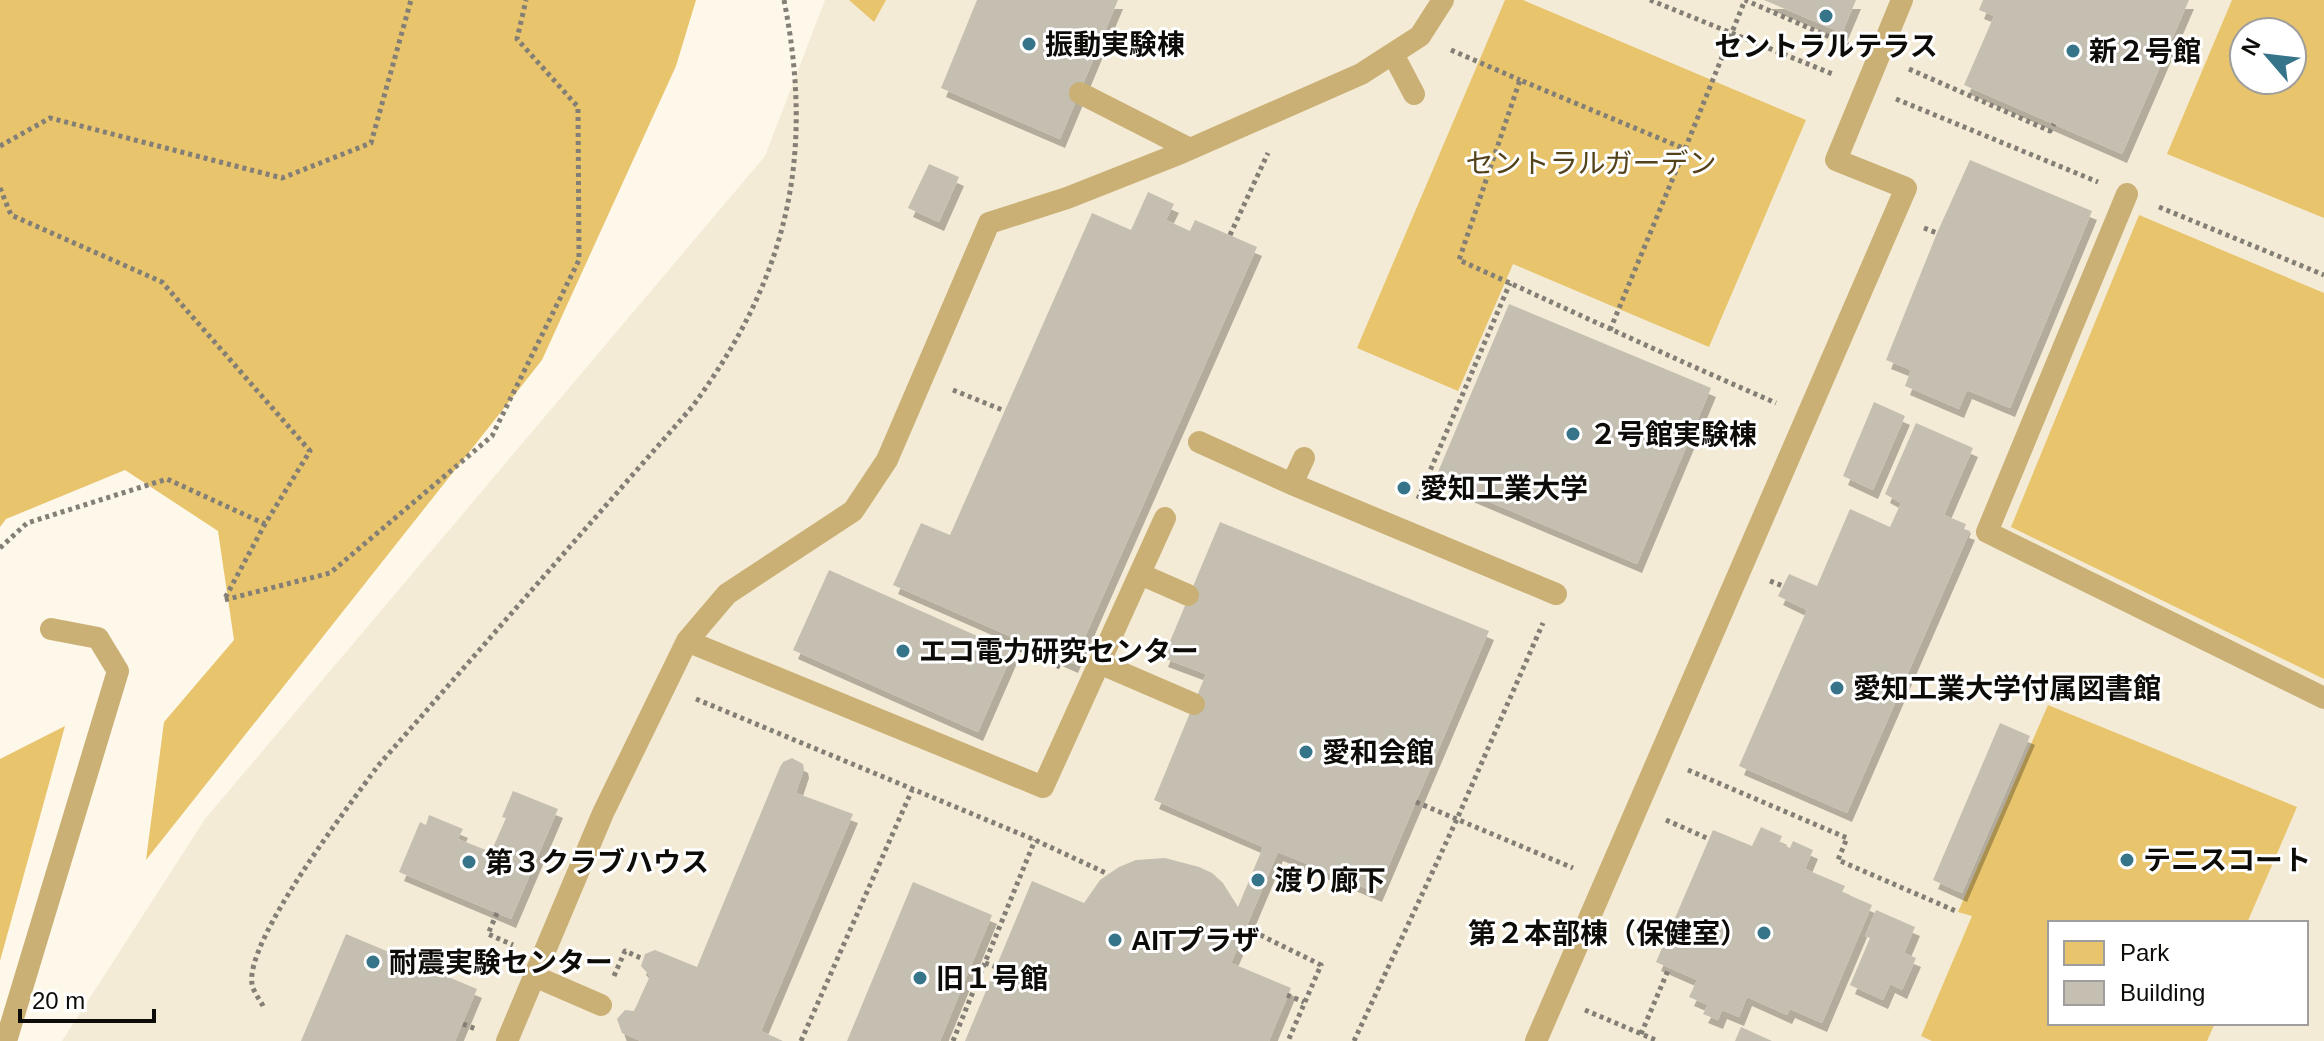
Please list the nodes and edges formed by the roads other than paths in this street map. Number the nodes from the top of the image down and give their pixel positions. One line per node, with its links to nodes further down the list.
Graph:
1 (1443, 0): 3 (lane)
2 (1902, 0): 24 (lane)
3 (1393, 54): 5 (lane); 6 (lane)
4 (1080, 93): 6 (lane)
5 (1414, 94)
6 (1190, 149): 16 (lane)
7 (2127, 194): 18 (lane)
8 (1199, 442): 10 (lane)
9 (1304, 458): 10 (lane)
10 (1292, 484): 13 (lane)
11 (1165, 518): 12 (lane)
12 (1140, 574): 14 (lane); 17 (lane)
13 (1556, 594)
14 (1188, 595)
15 (51, 629): 22 (lane)
16 (687, 641): 17 (lane); 20 (lane)
17 (1095, 672): 19 (lane)
18 (2324, 698)
19 (1194, 704)
20 (538, 967): 21 (lane); 23 (lane)
21 (601, 1005)
22 (6, 1041)
23 (507, 1041)
24 (1536, 1041)

